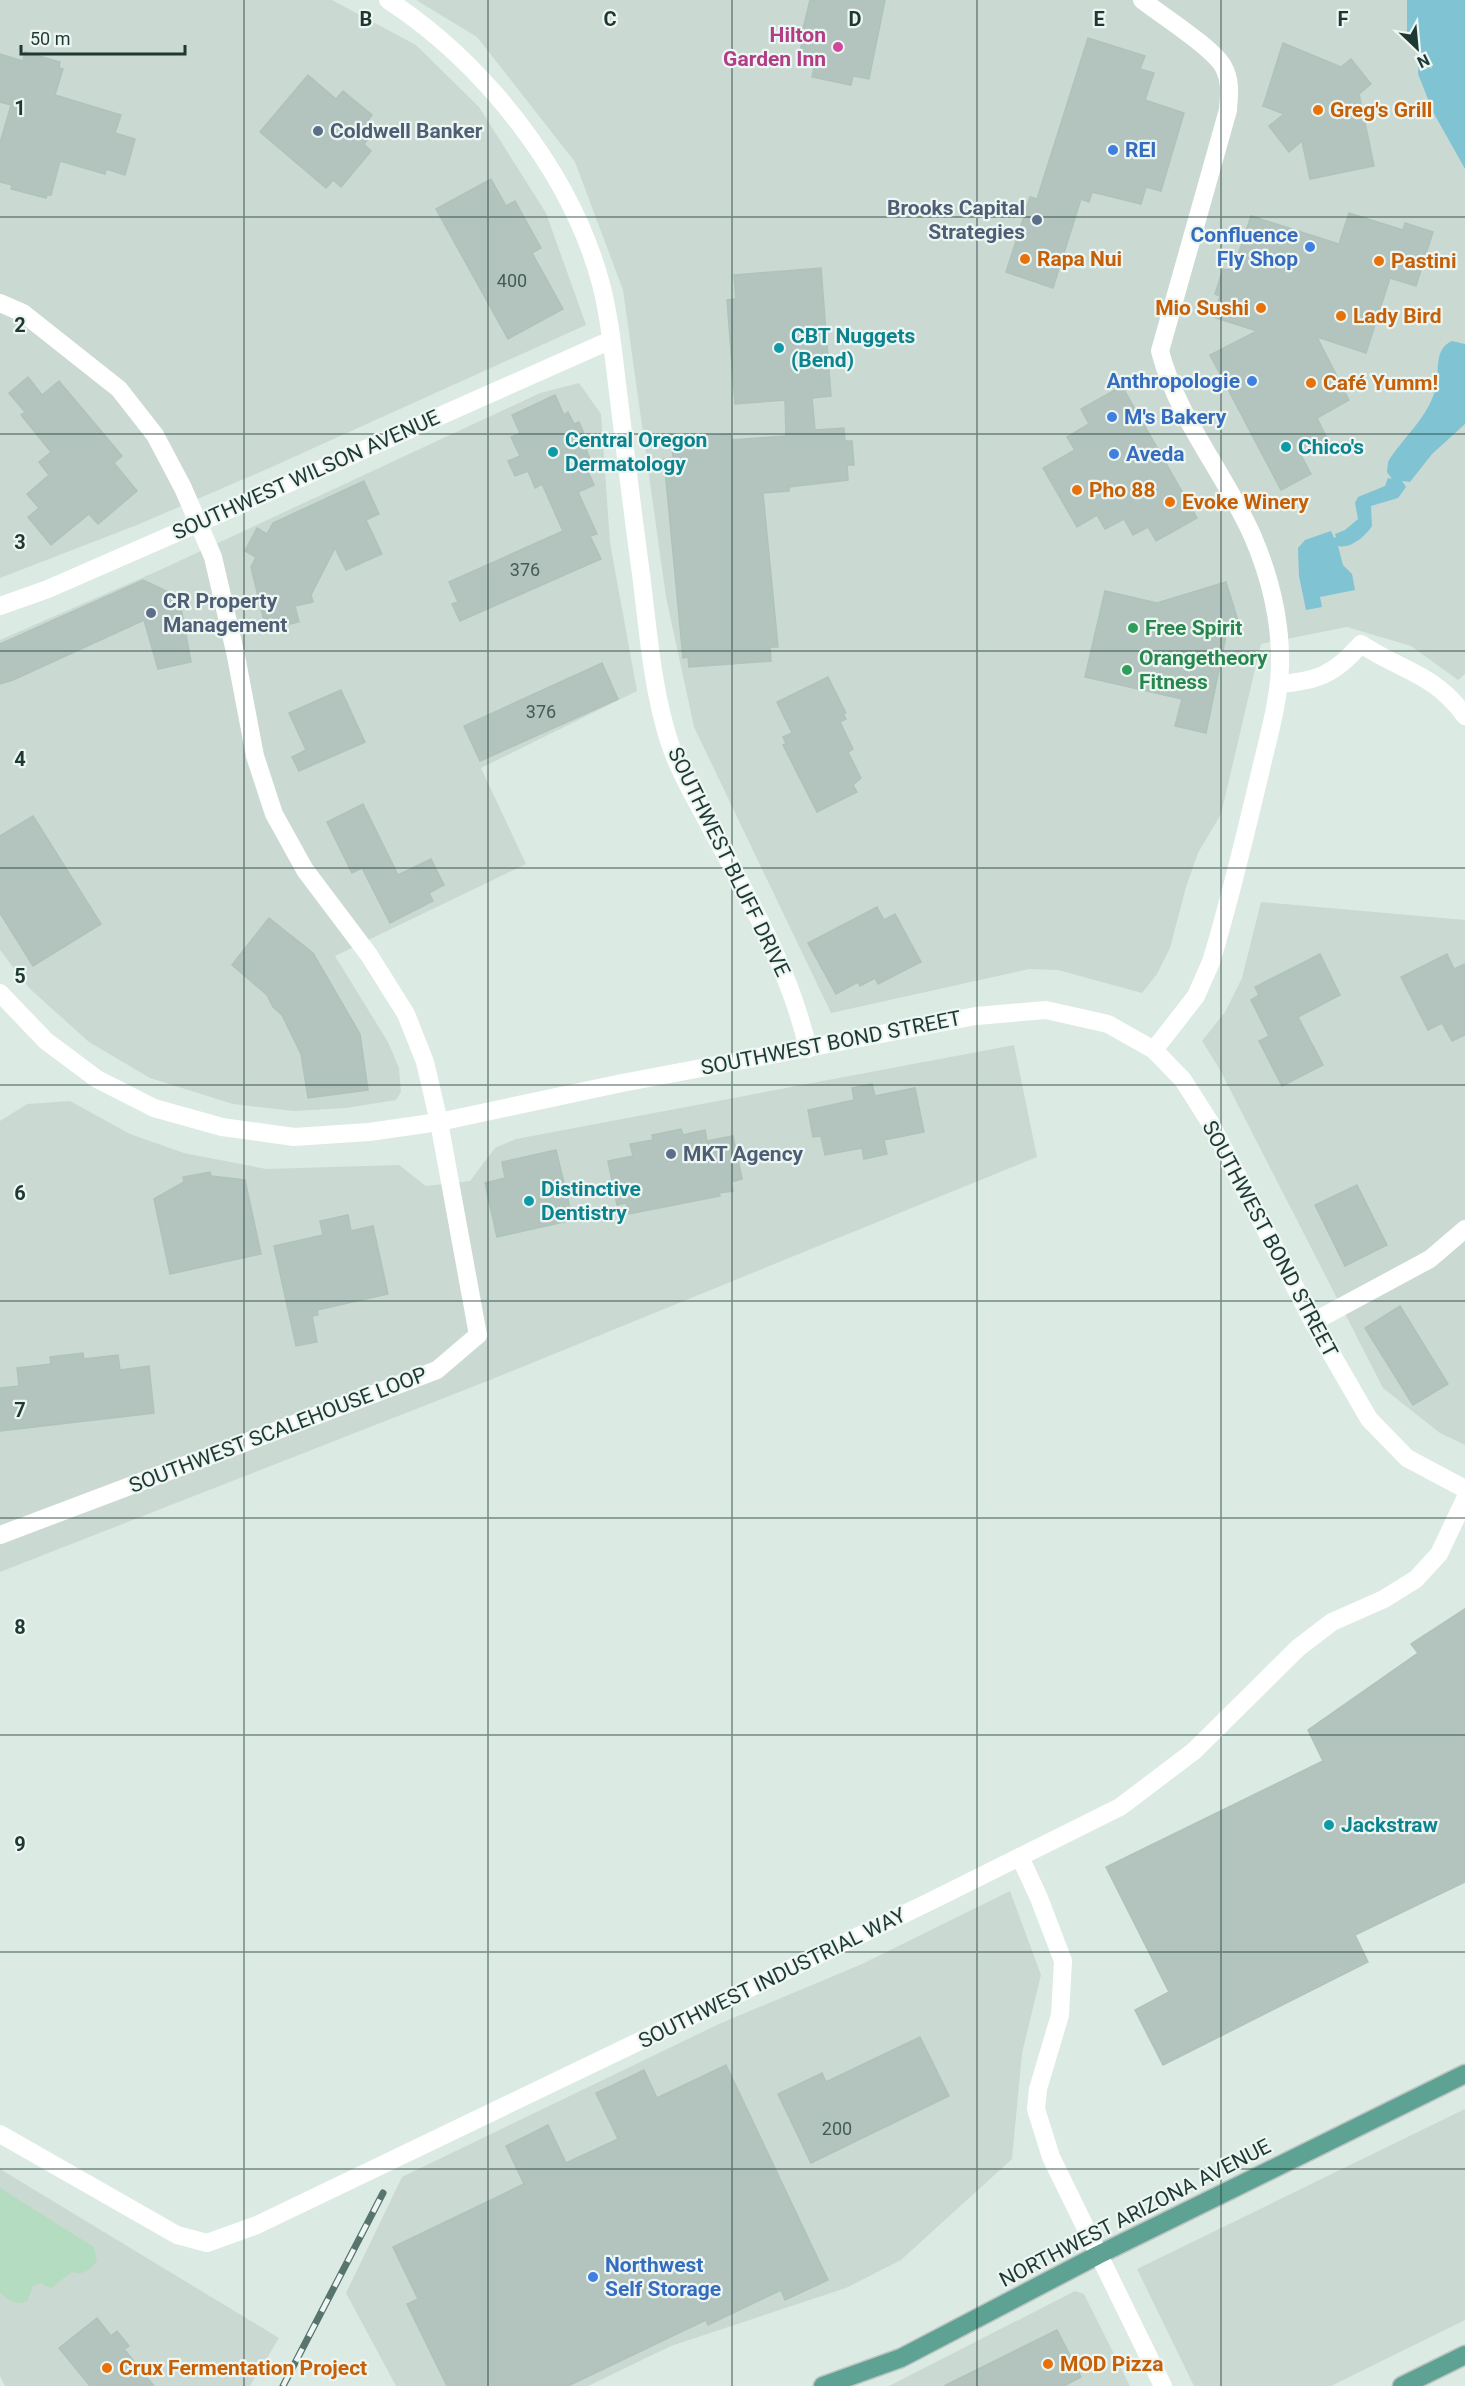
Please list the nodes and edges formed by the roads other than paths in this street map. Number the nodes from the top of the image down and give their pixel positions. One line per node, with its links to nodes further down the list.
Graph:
1 (388, 0): 4 (street, SOUTHWEST BLUFF DRIVE)
2 (1142, 0): 7 (street)
3 (0, 303): 5 (street)
4 (611, 340): 5 (street, SOUTHWEST WILSON AVENUE); 10 (street, SOUTHWEST BLUFF DRIVE)
5 (199, 523): 6 (street, SOUTHWEST WILSON AVENUE); 12 (street)
6 (0, 606)
7 (1279, 684): 8 (street); 11 (street)
8 (1465, 716)
9 (0, 993): 12 (street, SOUTHWEST BOND STREET)
10 (808, 1049): 11 (street, SOUTHWEST BOND STREET); 12 (street, SOUTHWEST BOND STREET)
11 (1154, 1050): 14 (street, SOUTHWEST BOND STREET)
12 (439, 1122): 17 (street, SOUTHWEST SCALEHOUSE LOOP)
13 (1465, 1229): 14 (street)
14 (1313, 1322): 15 (street, SOUTHWEST BOND STREET)
15 (1465, 1488)
16 (1465, 1499): 18 (street, SOUTHWEST INDUSTRIAL WAY)
17 (0, 1535)
18 (1020, 1857): 20 (street, SOUTHWEST INDUSTRIAL WAY); 21 (street)
19 (1465, 2074): 21 (main road, NORTHWEST ARIZONA AVENUE)
20 (0, 2134)
21 (1098, 2255): 23 (main road, NORTHWEST ARIZONA AVENUE); 24 (street)
22 (1465, 2355): 25 (main road)
23 (823, 2386)
24 (1162, 2386)
25 (1402, 2386)

